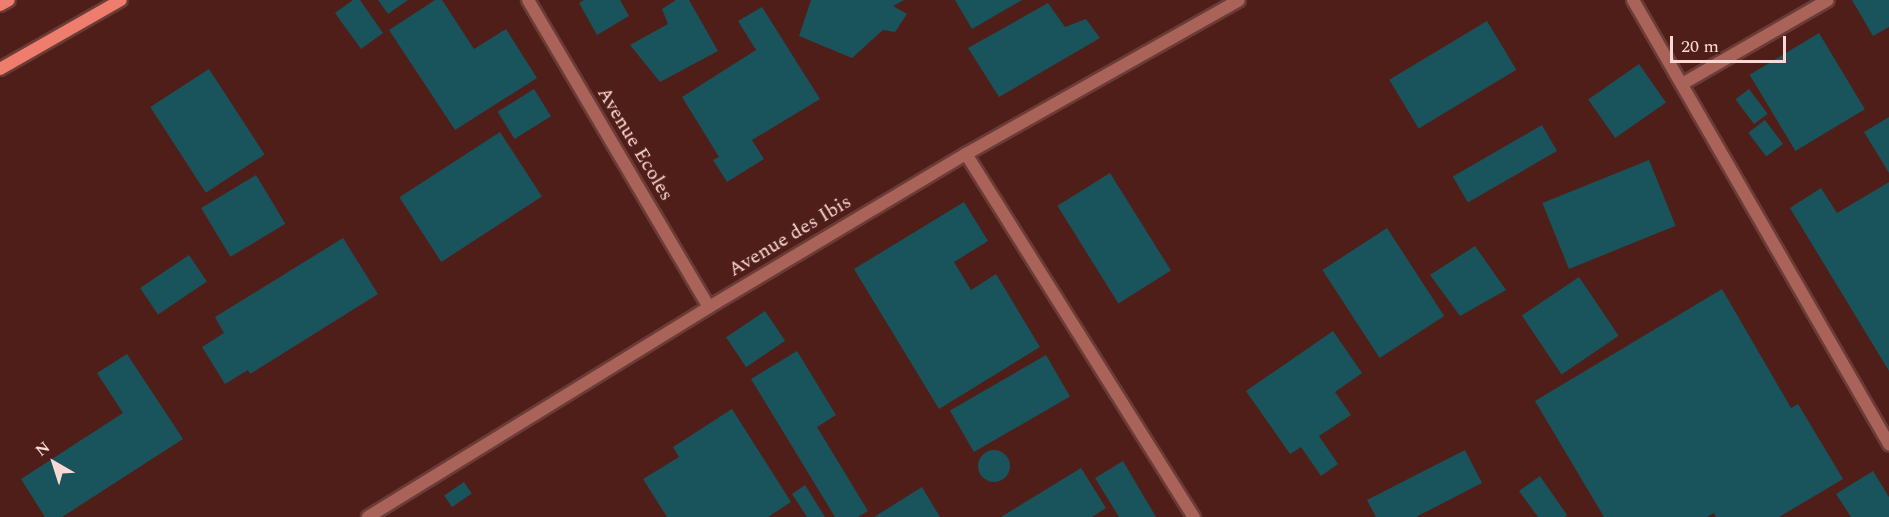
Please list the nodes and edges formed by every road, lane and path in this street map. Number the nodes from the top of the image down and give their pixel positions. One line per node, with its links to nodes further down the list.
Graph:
1 (9, 0): 7 (street)
2 (121, 0): 8 (street)
3 (528, 0): 11 (street, Avenue Ecoles)
4 (1239, 0): 10 (street, Avenue des Ibis)
5 (1633, 0): 9 (street)
6 (1828, 0): 9 (street)
7 (0, 5)
8 (0, 69)
9 (1683, 84): 12 (street)
10 (966, 154): 11 (street, Avenue des Ibis); 14 (street)
11 (709, 307): 13 (street, Avenue des Ibis)
12 (1889, 444)
13 (368, 517)
14 (1194, 517)

